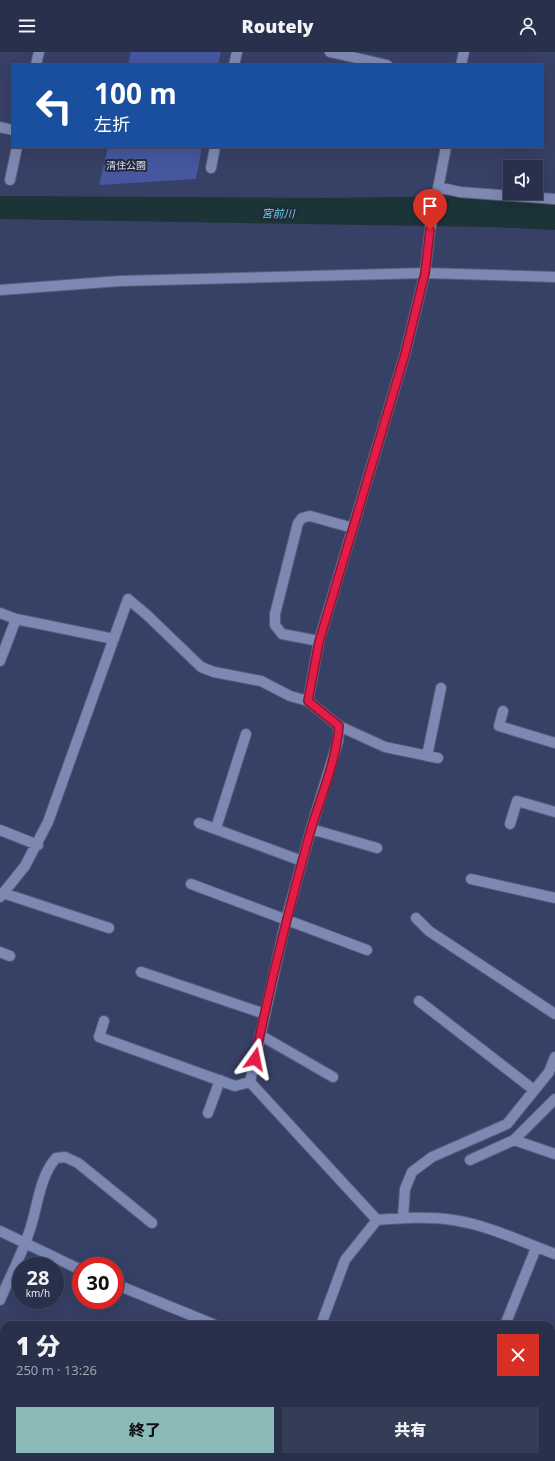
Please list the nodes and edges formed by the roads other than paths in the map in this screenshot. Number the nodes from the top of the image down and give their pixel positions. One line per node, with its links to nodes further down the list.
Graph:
1 (39, 52): 5 (street)
2 (237, 52): 6 (street)
3 (464, 52): 8 (street)
4 (335, 53): 7 (street)
5 (36, 64)
6 (234, 64)
7 (383, 64)
8 (461, 64)
9 (0, 127): 10 (street)
10 (12, 130)
11 (17, 148): 15 (street)
12 (215, 148): 14 (street)
13 (446, 148): 16 (street)
14 (211, 168)
15 (10, 180)
16 (438, 189): 17 (street); 18 (street)
17 (555, 199)
18 (425, 273): 19 (street); 20 (street); 21 (street)
19 (555, 277)
20 (0, 290)
21 (353, 528): 25 (street); 25 (street)
22 (0, 613): 23 (street)
23 (16, 619): 24 (street); 26 (street)
24 (114, 639): 28 (street); 41 (street)
25 (319, 642): 28 (street)
26 (0, 661)
27 (441, 688): 33 (street)
28 (308, 701): 30 (street)
29 (503, 711): 32 (street)
30 (339, 726): 33 (street); 39 (street)
31 (246, 734): 38 (street)
32 (555, 743)
33 (427, 756): 34 (street)
34 (438, 758)
35 (555, 812): 37 (street)
36 (200, 823): 38 (street)
37 (510, 824)
38 (216, 828): 43 (street)
39 (311, 829): 42 (street); 43 (street)
40 (0, 830): 41 (street)
41 (38, 845): 46 (street)
42 (377, 848)
43 (302, 861): 49 (street)
44 (470, 879): 47 (street)
45 (191, 884): 49 (street)
46 (2, 895): 50 (street)
47 (555, 898)
48 (416, 918): 57 (street)
49 (286, 920): 51 (street); 56 (street)
50 (109, 928)
51 (367, 950)
52 (0, 952): 53 (street)
53 (10, 956)
54 (141, 972): 56 (street)
55 (419, 1001): 64 (street)
56 (265, 1014): 59 (street)
57 (555, 1014)
58 (104, 1022): 62 (street)
59 (260, 1035): 61 (street); 63 (street)
60 (555, 1057): 64 (street)
61 (334, 1077)
62 (220, 1080): 63 (street); 66 (street)
63 (250, 1082): 71 (street)
64 (534, 1090): 70 (street)
65 (555, 1099): 67 (street)
66 (208, 1113)
67 (514, 1140): 68 (street); 69 (street)
68 (555, 1154)
69 (470, 1160)
70 (403, 1218): 71 (street); 75 (street)
71 (377, 1220): 81 (street)
72 (152, 1223): 74 (street)
73 (0, 1231): 74 (street)
74 (25, 1242): 77 (street); 79 (street)
75 (536, 1248): 76 (street); 82 (street)
76 (555, 1254)
77 (72, 1266)
78 (124, 1288): 80 (street)
79 (0, 1300)
80 (205, 1321)
81 (322, 1321)
82 (507, 1321)

